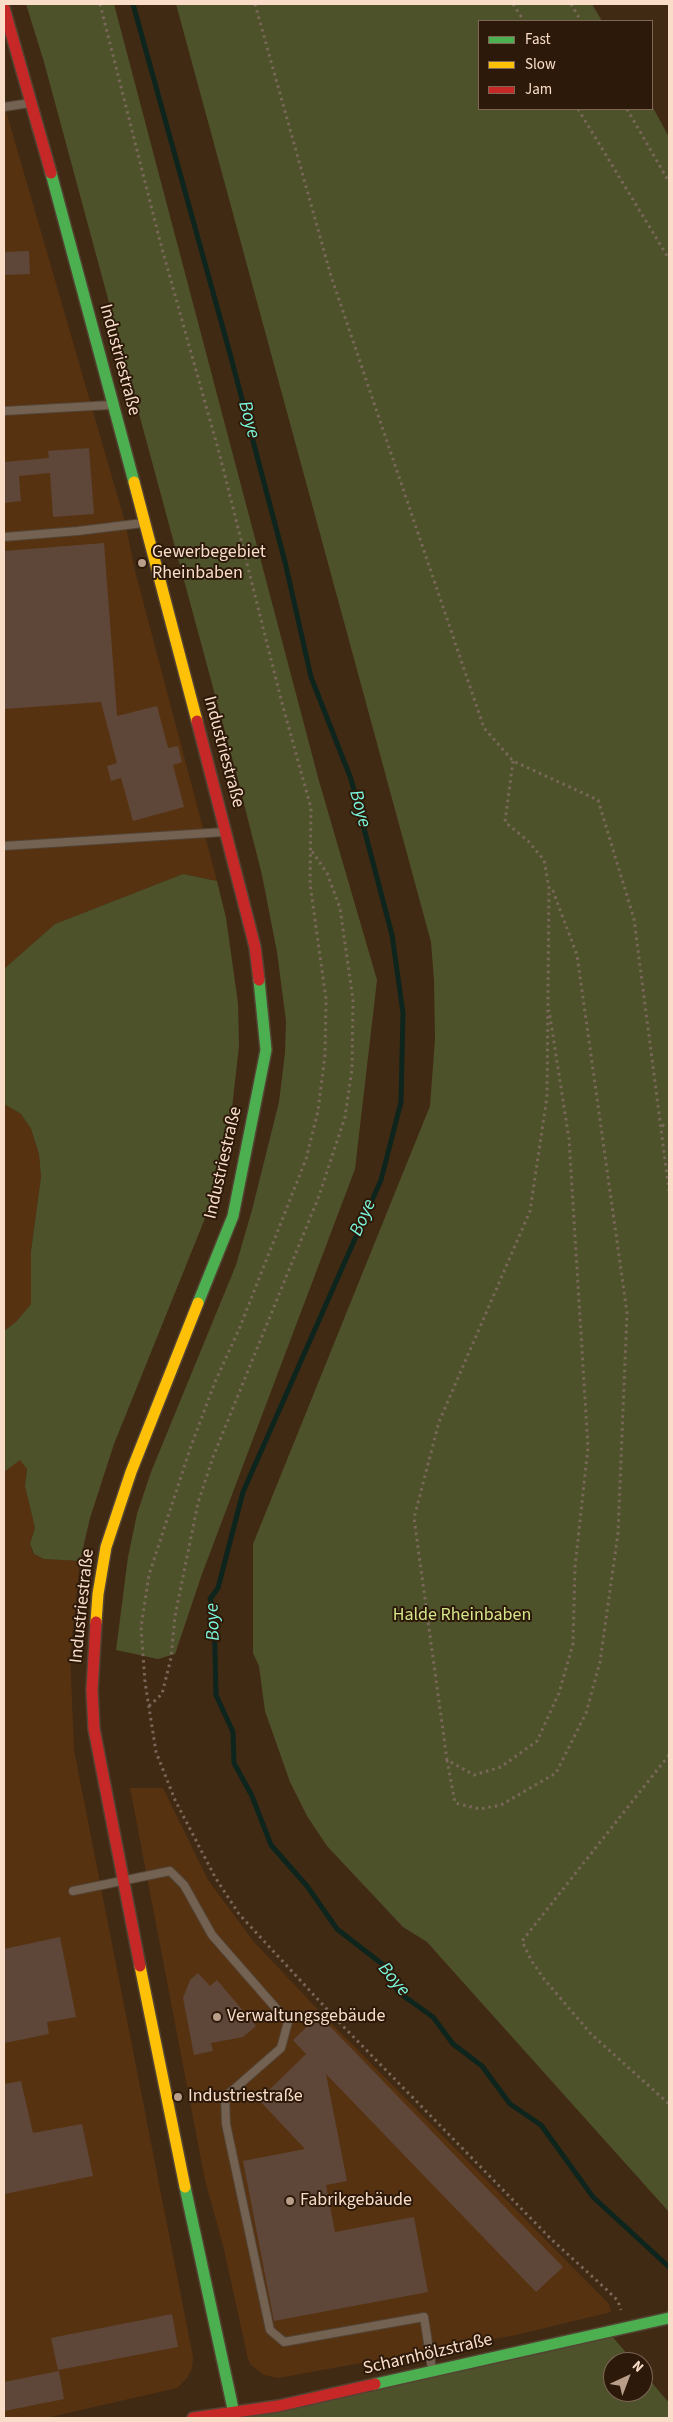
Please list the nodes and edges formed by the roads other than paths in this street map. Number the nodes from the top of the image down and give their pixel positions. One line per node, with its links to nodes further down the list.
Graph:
1 (4, 8): 2 (street, Industriestraße)
2 (32, 103): 3 (lane); 4 (street, Industriestraße)
3 (4, 107)
4 (113, 405): 5 (lane); 6 (street, Industriestraße)
5 (4, 411)
6 (145, 523): 7 (lane); 8 (street, Industriestraße)
7 (4, 537)
8 (226, 832): 9 (lane); 10 (street, Industriestraße)
9 (4, 846)
10 (123, 1880): 11 (lane); 13 (lane); 14 (street, Industriestraße)
11 (73, 1891)
12 (669, 2318): 13 (street, Scharnhölzstraße)
13 (433, 2372): 14 (street, Scharnhölzstraße)
14 (235, 2416): 15 (street, Scharnhölzstraße)
15 (193, 2418)

